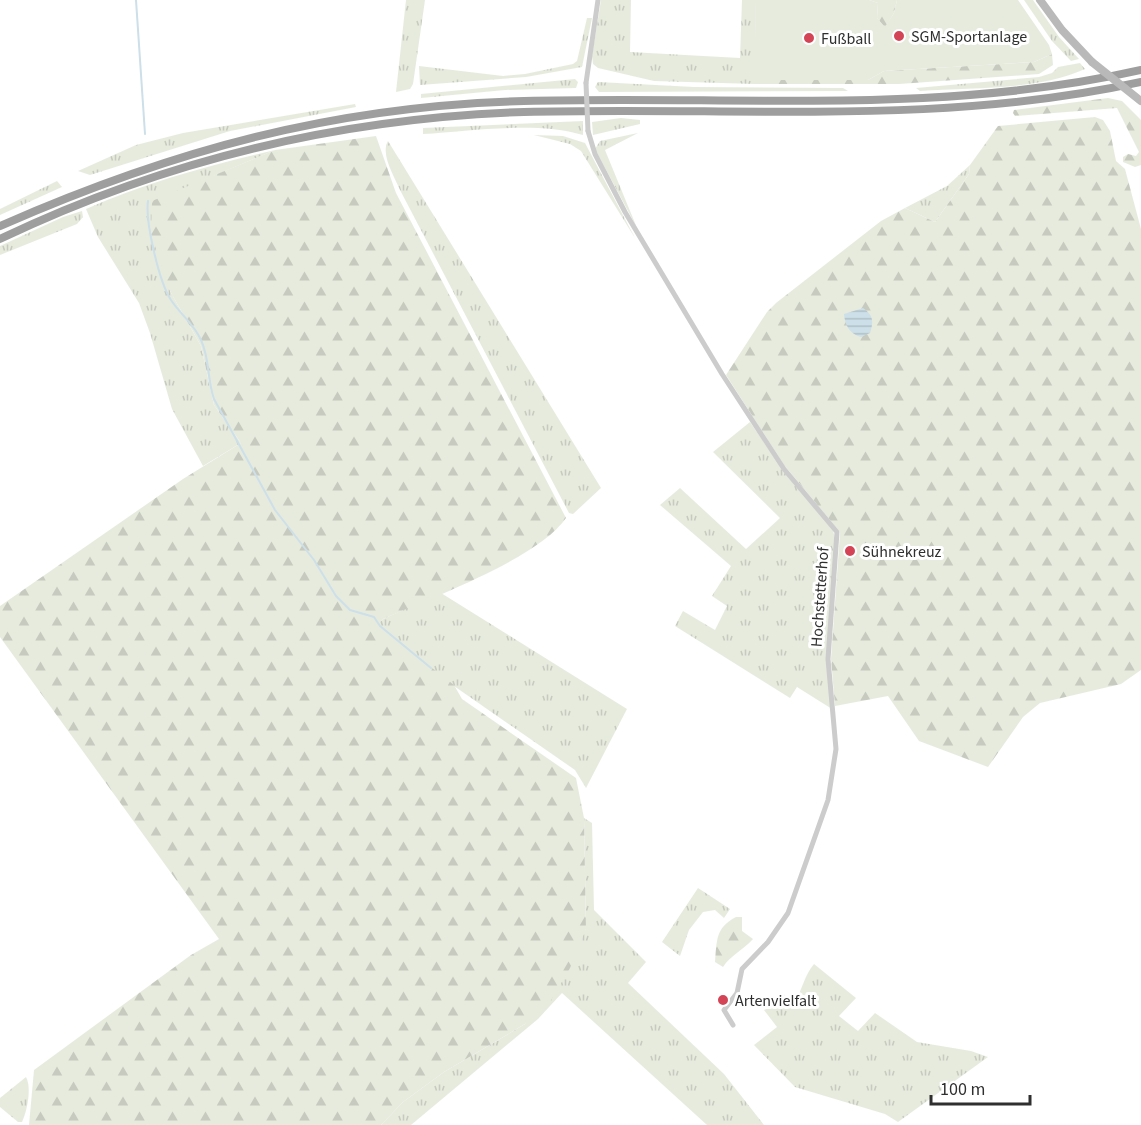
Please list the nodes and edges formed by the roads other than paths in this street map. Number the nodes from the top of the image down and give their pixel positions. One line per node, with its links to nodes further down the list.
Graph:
1 (598, 0): 8 (street, Hochstetterhof, bridge)
2 (1040, 0): 5 (main road, bridge)
3 (1141, 70): 6 (highway)
4 (1141, 82): 7 (highway)
5 (1141, 101)
6 (0, 226)
7 (0, 239)
8 (733, 1025)

